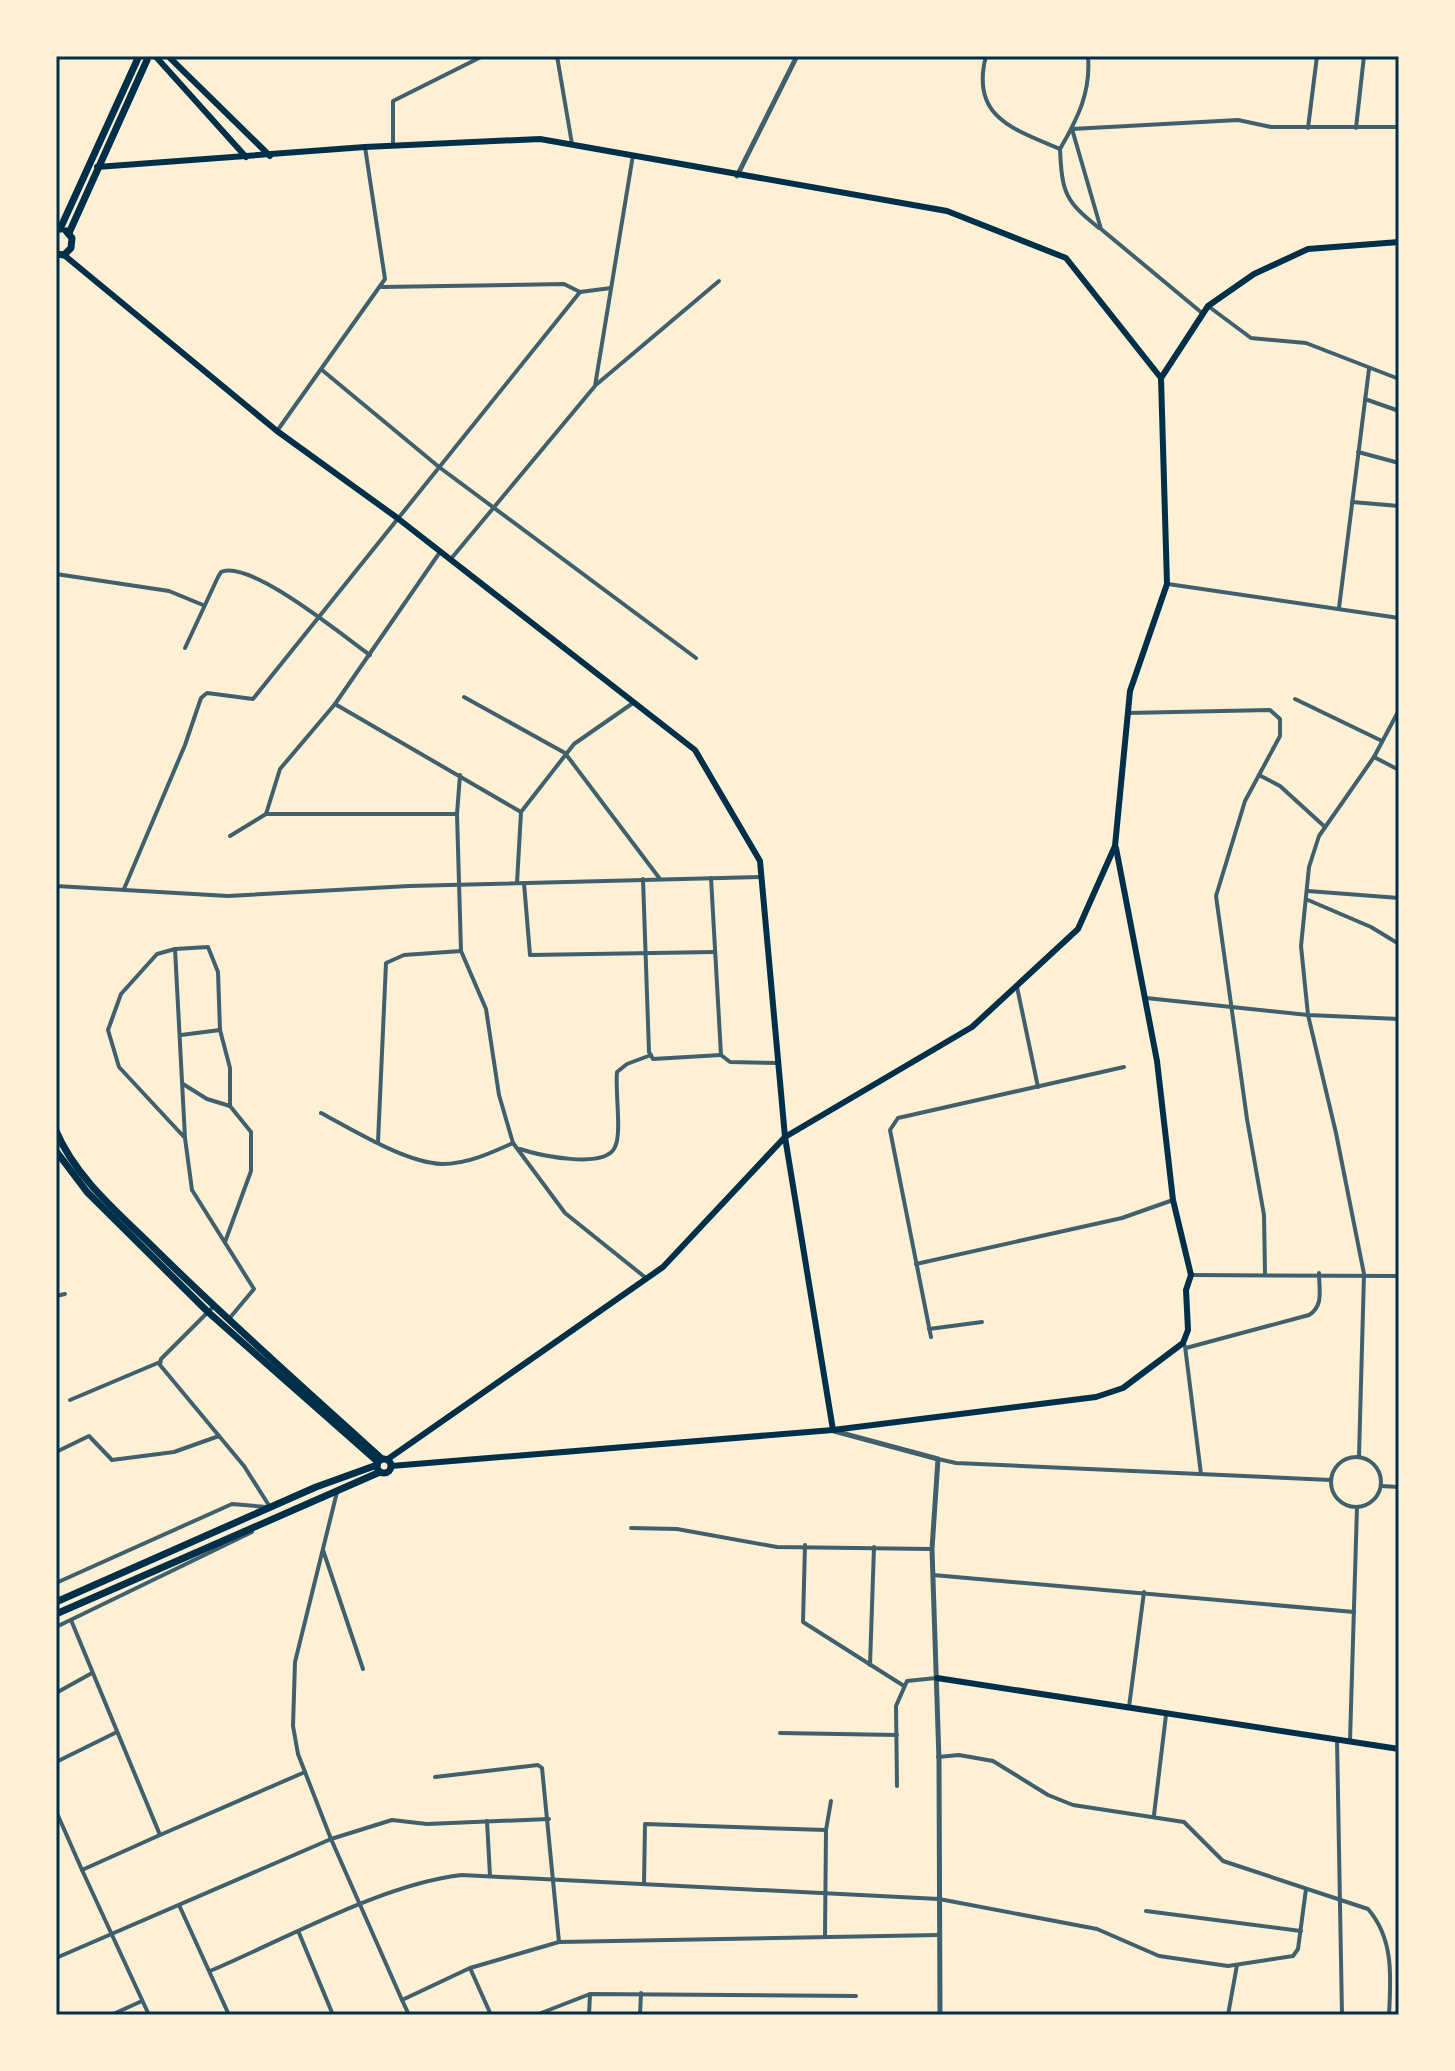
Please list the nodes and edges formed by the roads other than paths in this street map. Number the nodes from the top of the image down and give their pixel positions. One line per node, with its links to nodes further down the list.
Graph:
1 (168, 56): 20 (main road)
2 (483, 56): 16 (street)
3 (557, 56): 15 (street)
4 (797, 56): 23 (street)
5 (986, 56): 18 (street)
6 (1088, 56): 14 (street)
7 (1317, 56): 12 (street)
8 (1364, 56): 13 (street)
9 (142, 57): 10 (highway); 22 (highway); 24 (highway)
10 (158, 57): 21 (main road)
11 (1399, 127): 13 (street)
12 (1308, 128): 13 (street); 14 (street)
13 (1356, 128)
14 (1072, 129): 18 (street); 25 (street)
15 (572, 144): 16 (main road); 19 (main road)
16 (393, 146): 17 (main road)
17 (365, 147): 20 (main road); 31 (street)
18 (1060, 149): 25 (street)
19 (633, 155): 23 (main road); 32 (street)
20 (270, 156): 21 (main road)
21 (246, 157): 22 (main road)
22 (97, 167): 26 (highway)
23 (737, 176): 38 (main road)
24 (58, 229): 26 (highway)
25 (1101, 229): 35 (street)
26 (69, 233): 28 (highway)
27 (1399, 242): 34 (main road)
28 (60, 255): 29 (highway); 43 (main road)
29 (56, 266)
30 (719, 281): 40 (street)
31 (382, 287): 33 (street); 37 (street)
32 (611, 288): 33 (street); 40 (street)
33 (580, 292): 46 (street)
34 (1208, 306): 35 (main road); 36 (street)
35 (1202, 313): 38 (main road)
36 (1369, 369): 39 (street); 41 (street)
37 (322, 370): 43 (street); 46 (street)
38 (1161, 378): 54 (main road)
39 (1399, 379)
40 (595, 386): 49 (street)
41 (1365, 399): 42 (street); 44 (street)
42 (1399, 411)
43 (277, 431): 50 (main road)
44 (1358, 452): 45 (street); 47 (street)
45 (1399, 463)
46 (439, 467): 49 (street); 50 (street)
47 (1352, 502): 48 (street); 56 (street)
48 (1399, 506)
49 (495, 507): 52 (street); 61 (street)
50 (396, 517): 51 (main road); 58 (street)
51 (440, 552): 52 (main road); 60 (street)
52 (450, 560): 64 (main road)
53 (56, 574): 55 (street)
54 (1167, 584): 56 (street); 67 (main road)
55 (203, 605): 58 (street); 59 (street)
56 (1339, 608): 57 (street)
57 (1399, 618)
58 (319, 620): 60 (street); 88 (street)
59 (185, 648)
60 (370, 655): 65 (street)
61 (696, 658)
62 (464, 697): 69 (street)
63 (1295, 699): 68 (street)
64 (635, 701): 69 (street); 80 (main road)
65 (335, 704): 72 (street); 75 (street)
66 (1399, 710): 68 (street)
67 (1127, 713): 73 (street); 79 (main road)
68 (1382, 741): 70 (street)
69 (565, 753): 74 (street); 83 (street)
70 (1374, 757): 71 (street); 77 (street)
71 (1399, 770)
72 (460, 775): 74 (street); 76 (street)
73 (1259, 775): 77 (street); 99 (street)
74 (521, 812): 84 (street)
75 (266, 814): 76 (street); 78 (street)
76 (457, 814): 86 (street)
77 (1325, 827): 89 (street)
78 (230, 836)
79 (1115, 846): 97 (main road); 98 (main road)
80 (763, 877): 81 (street); 106 (main road)
81 (711, 878): 83 (street); 95 (street)
82 (643, 879): 83 (street); 85 (street); 96 (street)
83 (660, 879)
84 (517, 883): 85 (street); 86 (street)
85 (524, 883): 96 (street)
86 (458, 885): 88 (street); 94 (street)
87 (56, 886): 88 (street)
88 (124, 889)
89 (1308, 891): 90 (street); 91 (street)
90 (1399, 898)
91 (1307, 900): 92 (street); 100 (street)
92 (1399, 944)
93 (175, 949): 102 (street); 103 (street); 114 (street)
94 (461, 951): 115 (street); 116 (street)
95 (714, 952): 96 (street); 105 (street)
96 (646, 954): 104 (street)
97 (1017, 985): 109 (street); 113 (main road)
98 (1146, 998): 99 (street); 119 (main road)
99 (1233, 1008): 100 (street); 122 (street)
100 (1308, 1015): 101 (street); 124 (street)
101 (1399, 1019)
102 (220, 1030): 103 (street); 110 (street)
103 (181, 1035): 108 (street)
104 (651, 1055): 105 (street); 117 (street)
105 (721, 1055): 106 (street)
106 (778, 1063): 113 (main road)
107 (1124, 1067): 109 (street)
108 (183, 1084): 110 (street); 114 (street)
109 (1038, 1087): 121 (street)
110 (230, 1106): 120 (street)
111 (321, 1113): 115 (street)
112 (56, 1131): 130 (highway)
113 (785, 1137): 127 (main road); 138 (main road)
114 (185, 1138): 120 (street)
115 (378, 1142): 116 (street)
116 (513, 1143): 117 (street)
117 (517, 1149): 127 (street)
118 (57, 1156): 130 (highway)
119 (1173, 1200): 121 (street); 125 (main road)
120 (225, 1242): 131 (street)
121 (916, 1264): 133 (street)
122 (1265, 1273): 123 (street); 125 (street)
123 (1319, 1273): 124 (street); 135 (street)
124 (1364, 1274): 126 (street); 141 (street)
125 (1191, 1275): 135 (main road)
126 (1399, 1276)
127 (646, 1278): 143 (main road)
128 (65, 1294): 129 (street)
129 (56, 1296)
130 (211, 1309): 131 (highway); 136 (street); 143 (highway)
131 (228, 1320): 143 (highway)
132 (982, 1322): 133 (street)
133 (929, 1329): 134 (street)
134 (931, 1337)
135 (1185, 1345): 138 (main road); 144 (street)
136 (160, 1362): 137 (street); 139 (street)
137 (70, 1400)
138 (833, 1430): 142 (street); 143 (main road)
139 (219, 1436): 140 (street); 149 (street)
140 (56, 1452)
141 (1359, 1456): 145 (street); 146 (street)
142 (938, 1459): 144 (street); 156 (street)
143 (383, 1464): 148 (highway); 149 (highway)
144 (1201, 1474): 145 (street)
145 (1331, 1480): 150 (street)
146 (1381, 1486): 147 (street); 150 (street)
147 (1399, 1487)
148 (337, 1492): 151 (highway); 155 (street)
149 (270, 1507): 158 (street); 160 (highway)
150 (1357, 1507): 161 (street)
151 (272, 1520): 162 (highway); 163 (street)
152 (631, 1528): 153 (street)
153 (805, 1545): 154 (street); 165 (street)
154 (874, 1547): 156 (street); 165 (street)
155 (323, 1549): 166 (street); 181 (street)
156 (932, 1549): 157 (street)
157 (933, 1575): 159 (street); 168 (street)
158 (56, 1583)
159 (1144, 1592): 161 (street); 171 (street)
160 (56, 1602)
161 (1354, 1612): 177 (street)
162 (56, 1614)
163 (71, 1620): 164 (street); 167 (street)
164 (56, 1627)
165 (870, 1665): 169 (street)
166 (363, 1669)
167 (92, 1673): 170 (street); 173 (street)
168 (937, 1678): 169 (street); 171 (main road); 179 (street)
169 (904, 1686): 175 (street)
170 (56, 1693)
171 (1129, 1707): 172 (main road)
172 (1167, 1713): 176 (main road); 186 (street)
173 (117, 1732): 180 (street); 190 (street)
174 (780, 1733): 175 (street)
175 (897, 1735): 183 (street)
176 (1337, 1739): 177 (main road); 198 (street)
177 (1350, 1741): 178 (main road)
178 (1399, 1749)
179 (938, 1757): 186 (street); 199 (street)
180 (56, 1762)
181 (305, 1772): 190 (street); 191 (street)
182 (435, 1777): 187 (street)
183 (897, 1786)
184 (831, 1801): 189 (street)
185 (56, 1811): 192 (street)
186 (1154, 1815): 196 (street)
187 (549, 1819): 188 (street); 194 (street)
188 (487, 1821): 191 (street); 193 (street)
189 (826, 1830): 195 (street); 197 (street)
190 (160, 1835): 192 (street)
191 (331, 1839): 200 (street); 201 (street)
192 (82, 1870): 205 (street)
193 (490, 1876): 194 (street); 201 (street)
194 (555, 1880): 195 (street); 208 (street)
195 (644, 1884): 197 (street)
196 (1306, 1889): 198 (street); 203 (street)
197 (825, 1891): 199 (street); 207 (street)
198 (1340, 1898): 229 (street); 230 (street)
199 (939, 1899): 206 (street); 210 (street)
200 (179, 1905): 205 (street); 212 (street)
201 (360, 1905): 204 (street); 216 (street)
202 (1146, 1911): 203 (street)
203 (1301, 1931): 210 (street)
204 (299, 1933): 212 (street); 221 (street)
205 (112, 1934): 209 (street); 217 (street)
206 (939, 1935): 207 (street); 227 (street)
207 (825, 1936): 208 (street)
208 (559, 1942): 211 (street)
209 (56, 1958)
210 (1237, 1965): 228 (street)
211 (470, 1968): 216 (street); 223 (street)
212 (210, 1971): 220 (street)
213 (641, 1993): 214 (street); 215 (street); 226 (street)
214 (590, 1994): 224 (street); 225 (street)
215 (856, 1996)
216 (402, 2000): 222 (street)
217 (142, 2001): 218 (street); 219 (street)
218 (111, 2015)
219 (149, 2015)
220 (229, 2015)
221 (333, 2015)
222 (409, 2015)
223 (491, 2015)
224 (536, 2015)
225 (589, 2015)
226 (640, 2015)
227 (940, 2015)
228 (1228, 2015)
229 (1342, 2015)
230 (1389, 2015)

